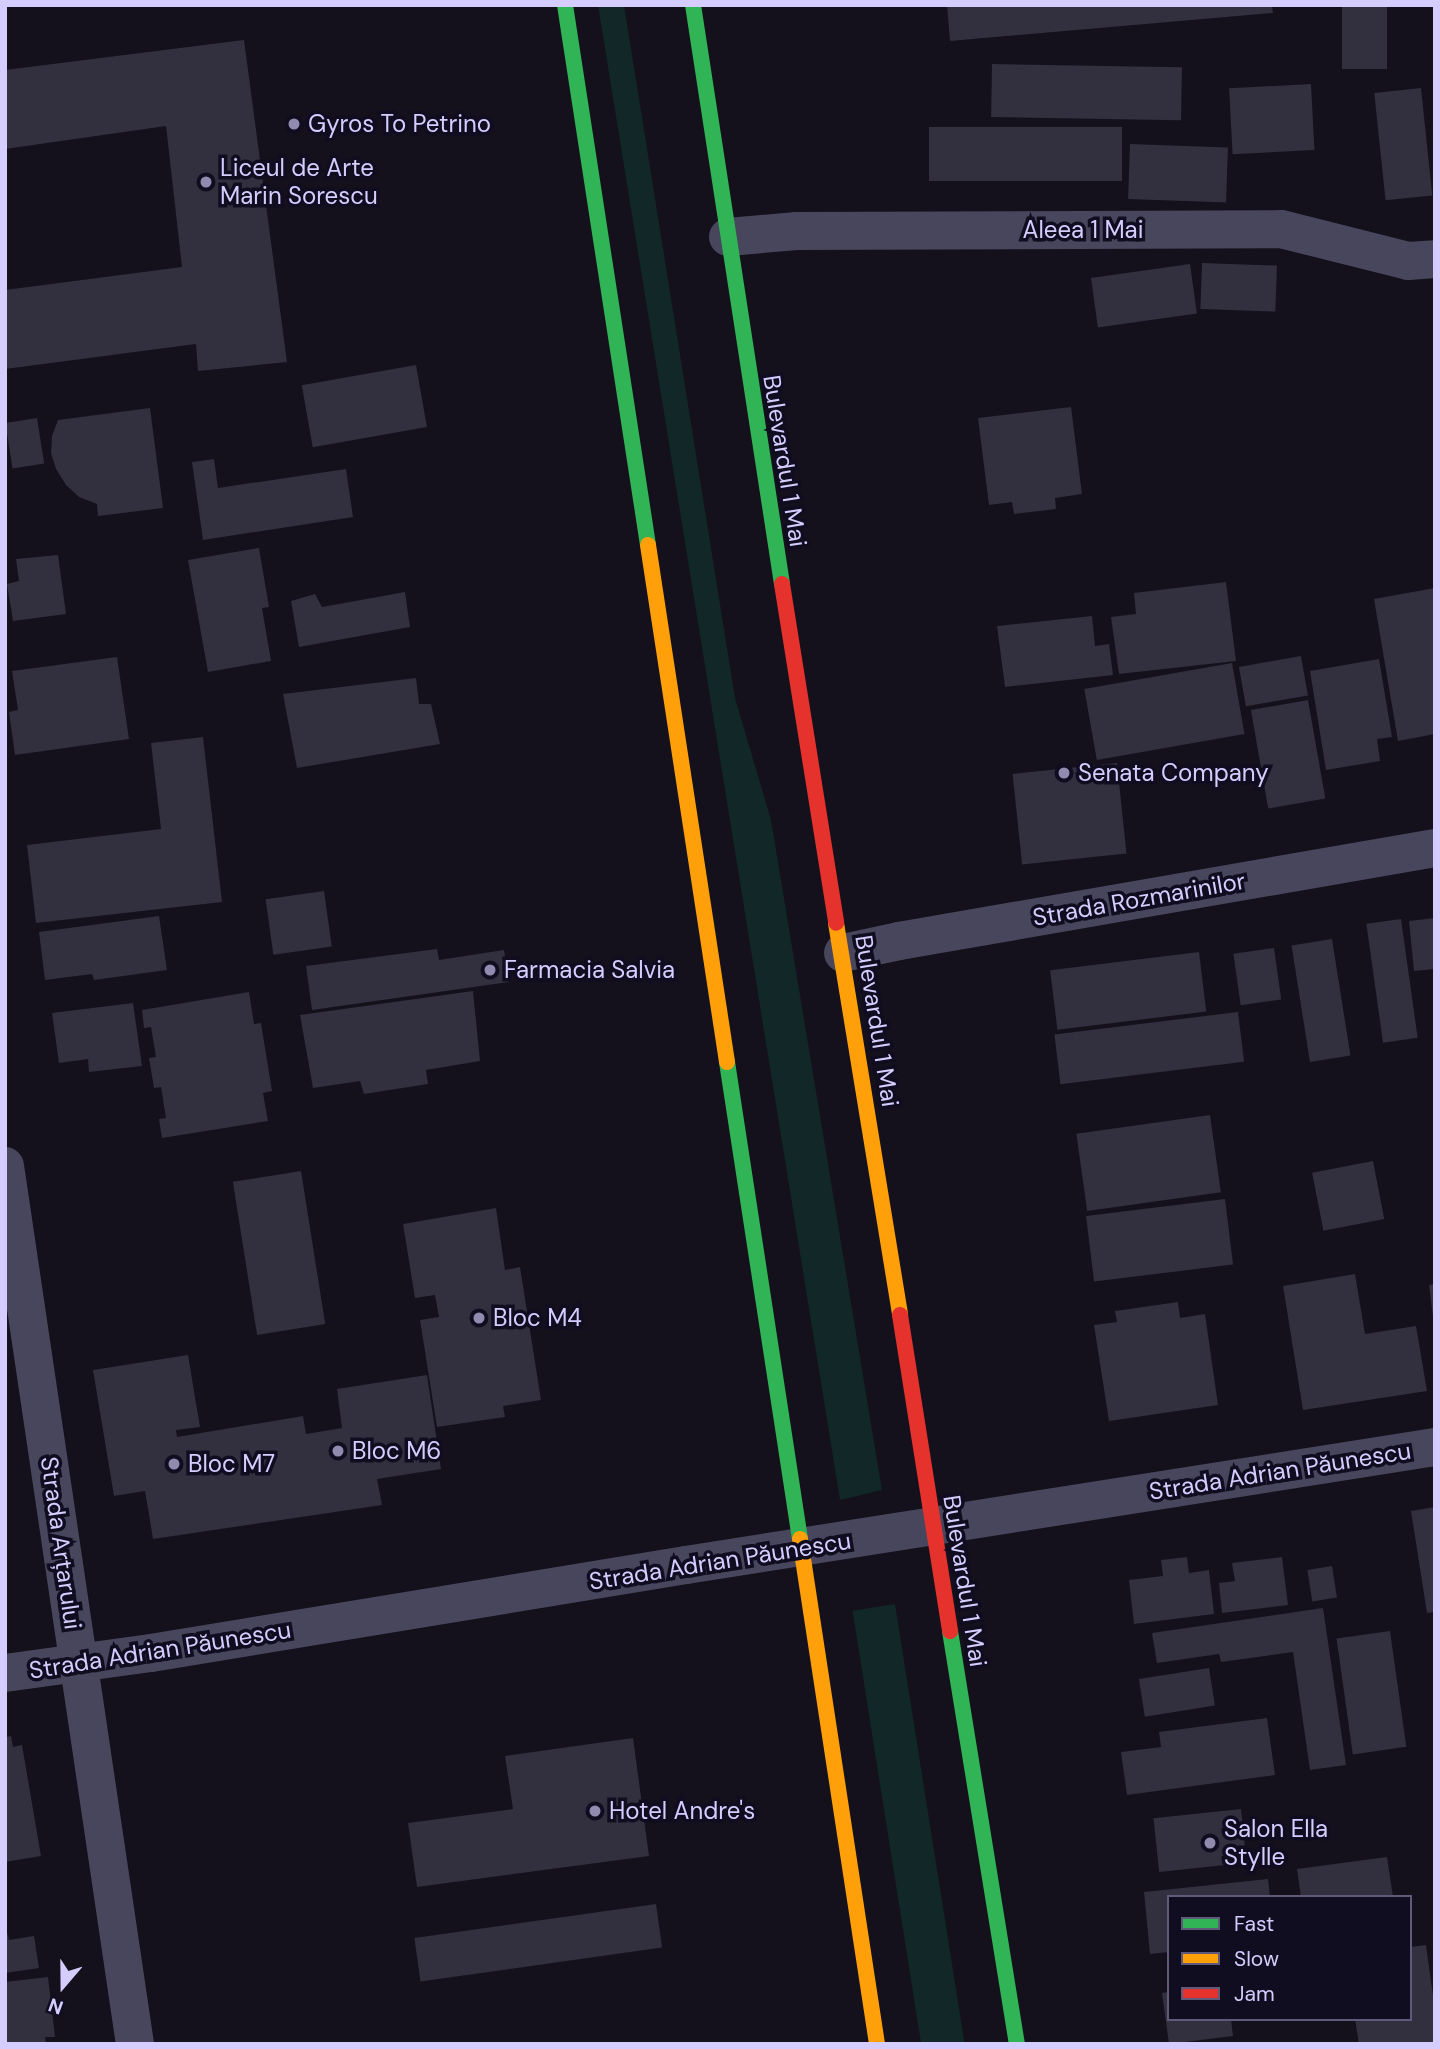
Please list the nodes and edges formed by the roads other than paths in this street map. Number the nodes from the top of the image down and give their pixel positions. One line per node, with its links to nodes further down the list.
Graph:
1 (693, 5): 3 (main road, Bulevardul 1 Mai)
2 (559, 10): 10 (main road)
3 (727, 237): 4 (street, Aleea 1 Mai); 6 (main road, Bulevardul 1 Mai)
4 (1435, 259)
5 (1435, 848): 6 (street, Strada Rozmarinilor)
6 (844, 953): 9 (main road, Bulevardul 1 Mai)
7 (5, 1166): 11 (street, Strada Arțarului)
8 (1435, 1447): 9 (street, Strada Adrian Păunescu)
9 (932, 1528): 10 (street, Strada Adrian Păunescu); 15 (main road, Bulevardul 1 Mai)
10 (801, 1549): 11 (street, Strada Adrian Păunescu); 14 (main road)
11 (78, 1662): 12 (street, Strada Adrian Păunescu); 13 (street, Strada Arțarului)
12 (5, 1673)
13 (135, 2044)
14 (877, 2044)
15 (1017, 2044)

